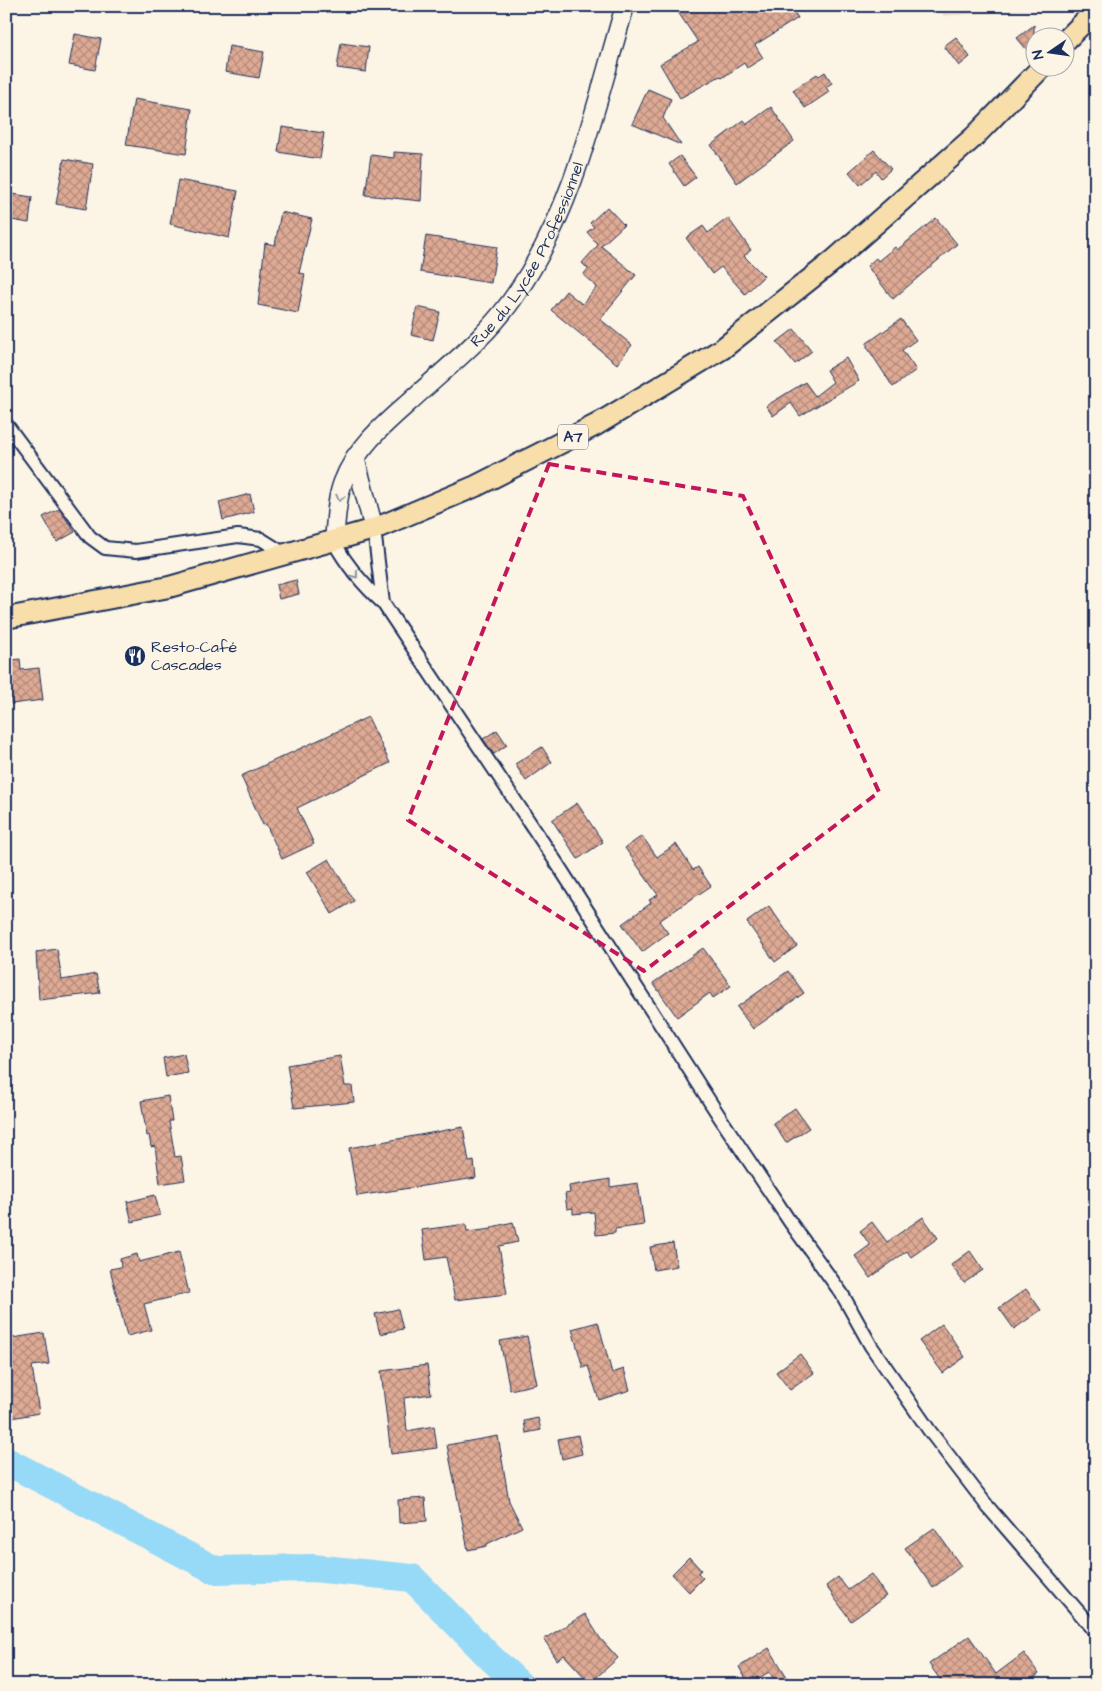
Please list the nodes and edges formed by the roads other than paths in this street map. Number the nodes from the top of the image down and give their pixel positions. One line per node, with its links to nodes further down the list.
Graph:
1 (625, 6): 6 (main road, Rue du Lycée Professionnel)
2 (1096, 10): 3 (main road)
3 (1074, 32)
4 (1030, 78): 7 (main road, A7)
5 (6, 424): 9 (street)
6 (355, 457): 7 (main road); 8 (main road, Rue du Lycée Professionnel, one-way to 8)
7 (374, 529): 8 (main road, A7); 10 (street)
8 (334, 542): 9 (main road, A7); 10 (street, one-way to 10)
9 (285, 554): 11 (main road, A7)
10 (383, 602): 12 (street)
11 (6, 618)
12 (1096, 1632)

